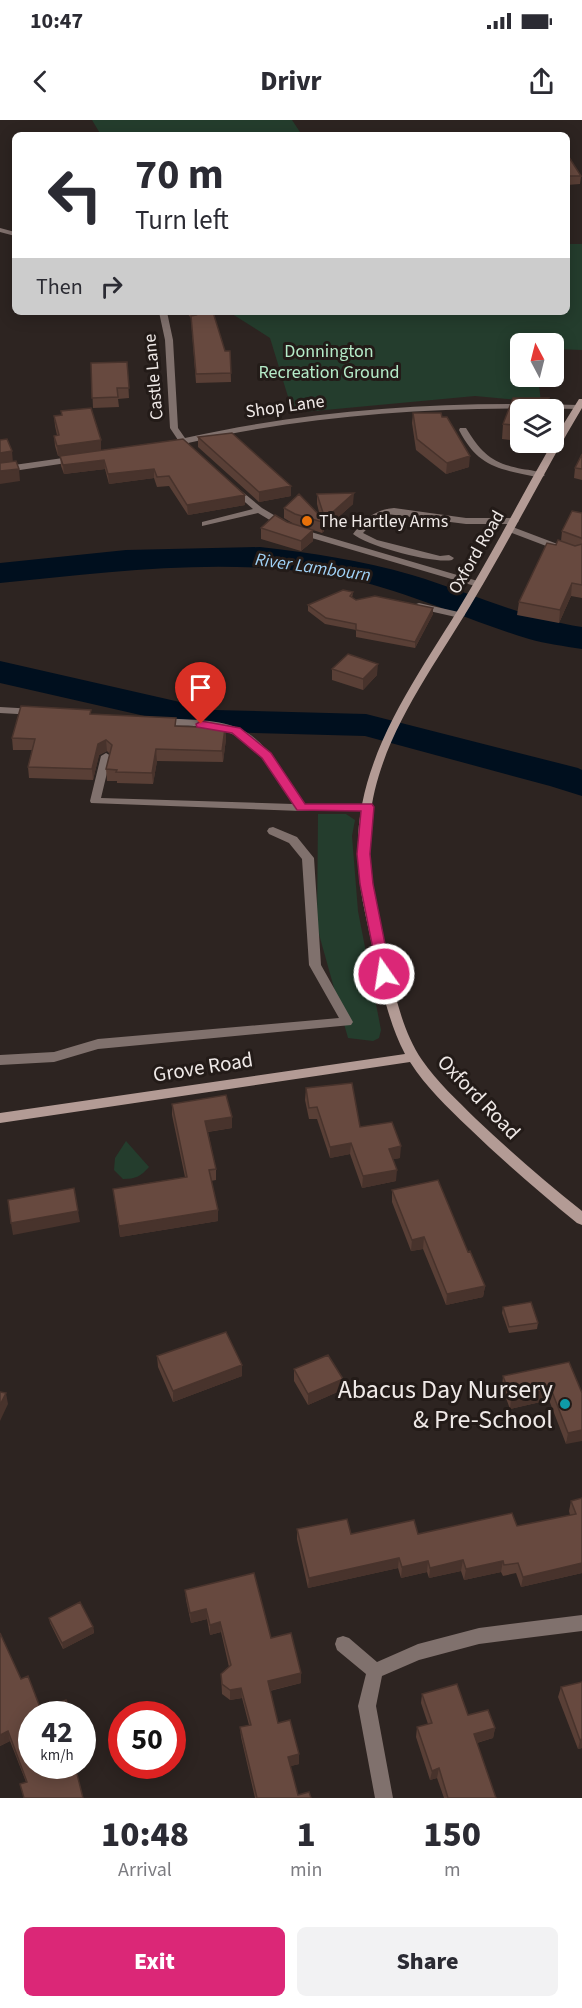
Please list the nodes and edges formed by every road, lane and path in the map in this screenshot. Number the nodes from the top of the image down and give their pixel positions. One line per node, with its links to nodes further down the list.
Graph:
1 (164, 315): 4 (street, Castle Lane)
2 (581, 405): 4 (street, Shop Lane); 9 (main road, Oxford Road)
3 (463, 430): 9 (street)
4 (182, 442): 5 (street, Shop Lane); 7 (street, Castle Lane)
5 (160, 447)
6 (92, 457): 8 (street)
7 (198, 457)
8 (0, 470)
9 (541, 475): 13 (main road, Oxford Road)
10 (224, 480): 11 (street)
11 (259, 510): 12 (street); 16 (street)
12 (205, 524)
13 (513, 525): 14 (street); 15 (street); 16 (main road, Oxford Road)
14 (576, 555)
15 (449, 558)
16 (478, 584): 18 (main road, Oxford Road)
17 (408, 604): 18 (street)
18 (461, 613): 23 (main road, Oxford Road)
19 (0, 710): 20 (street)
20 (47, 713)
21 (154, 721): 24 (street)
22 (106, 756): 24 (street)
23 (368, 807): 24 (street); 26 (main road, Oxford Road)
24 (301, 808)
25 (273, 831): 27 (street)
26 (413, 1057): 28 (main road, Grove Road); 29 (main road, Oxford Road)
27 (0, 1060)
28 (0, 1118)
29 (582, 1219)
30 (582, 1623): 32 (street)
31 (343, 1644): 32 (street)
32 (375, 1671): 33 (street)
33 (384, 1798)

